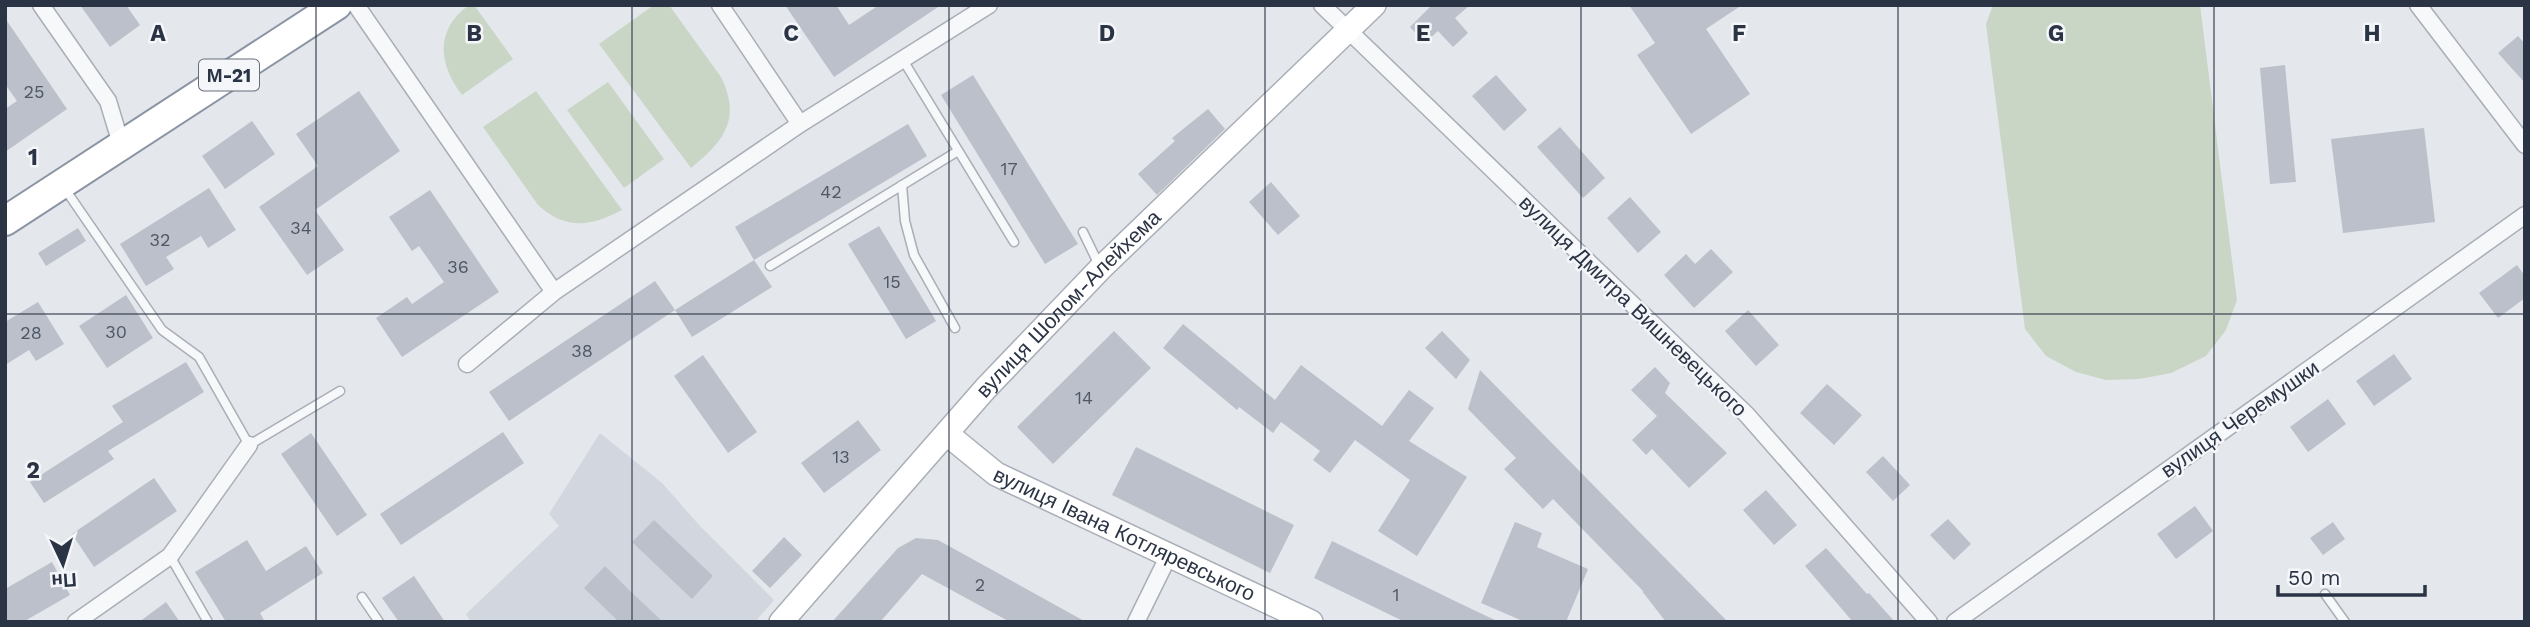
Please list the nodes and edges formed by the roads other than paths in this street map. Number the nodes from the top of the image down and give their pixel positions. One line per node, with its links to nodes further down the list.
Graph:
1 (41, 5): 12 (street)
2 (337, 5): 12 (highway, М-21)
3 (356, 5): 23 (street)
4 (720, 5): 11 (street)
5 (989, 5): 10 (street)
6 (1322, 5): 9 (street, вулиця Дмитра Вишневецького)
7 (1374, 5): 9 (street, вулиця Шолом-Алейхема)
8 (2418, 5): 13 (street)
9 (1348, 30): 22 (street, вулиця Шолом-Алейхема); 39 (street, вулиця Дмитра Вишневецького)
10 (903, 60): 11 (street); 14 (lane)
11 (800, 124): 23 (street)
12 (121, 144): 15 (highway, М-21)
13 (2525, 145)
14 (958, 151): 16 (lane); 20 (lane)
15 (62, 184): 18 (highway, М-21); 28 (lane)
16 (902, 185): 21 (lane); 24 (lane)
17 (2525, 215): 40 (street, вулиця Черемушки)
18 (5, 221)
19 (1083, 232): 22 (lane)
20 (1014, 243)
21 (770, 266)
22 (1101, 268): 27 (street, вулиця Шолом-Алейхема)
23 (554, 292): 25 (street)
24 (955, 328)
25 (467, 364)
26 (340, 391): 28 (lane)
27 (947, 434): 29 (street, вулиця Івана Котляревського); 36 (street, вулиця Шолом-Алейхема)
28 (249, 444): 30 (street)
29 (1168, 555): 37 (street); 38 (street, вулиця Івана Котляревського)
30 (170, 556): 33 (street); 34 (lane)
31 (2325, 594): 41 (lane)
32 (362, 597): 35 (lane)
33 (76, 622)
34 (208, 622)
35 (379, 622)
36 (781, 622)
37 (1136, 622)
38 (1311, 622)
39 (1928, 622)
40 (1955, 622)
41 (2346, 622)

